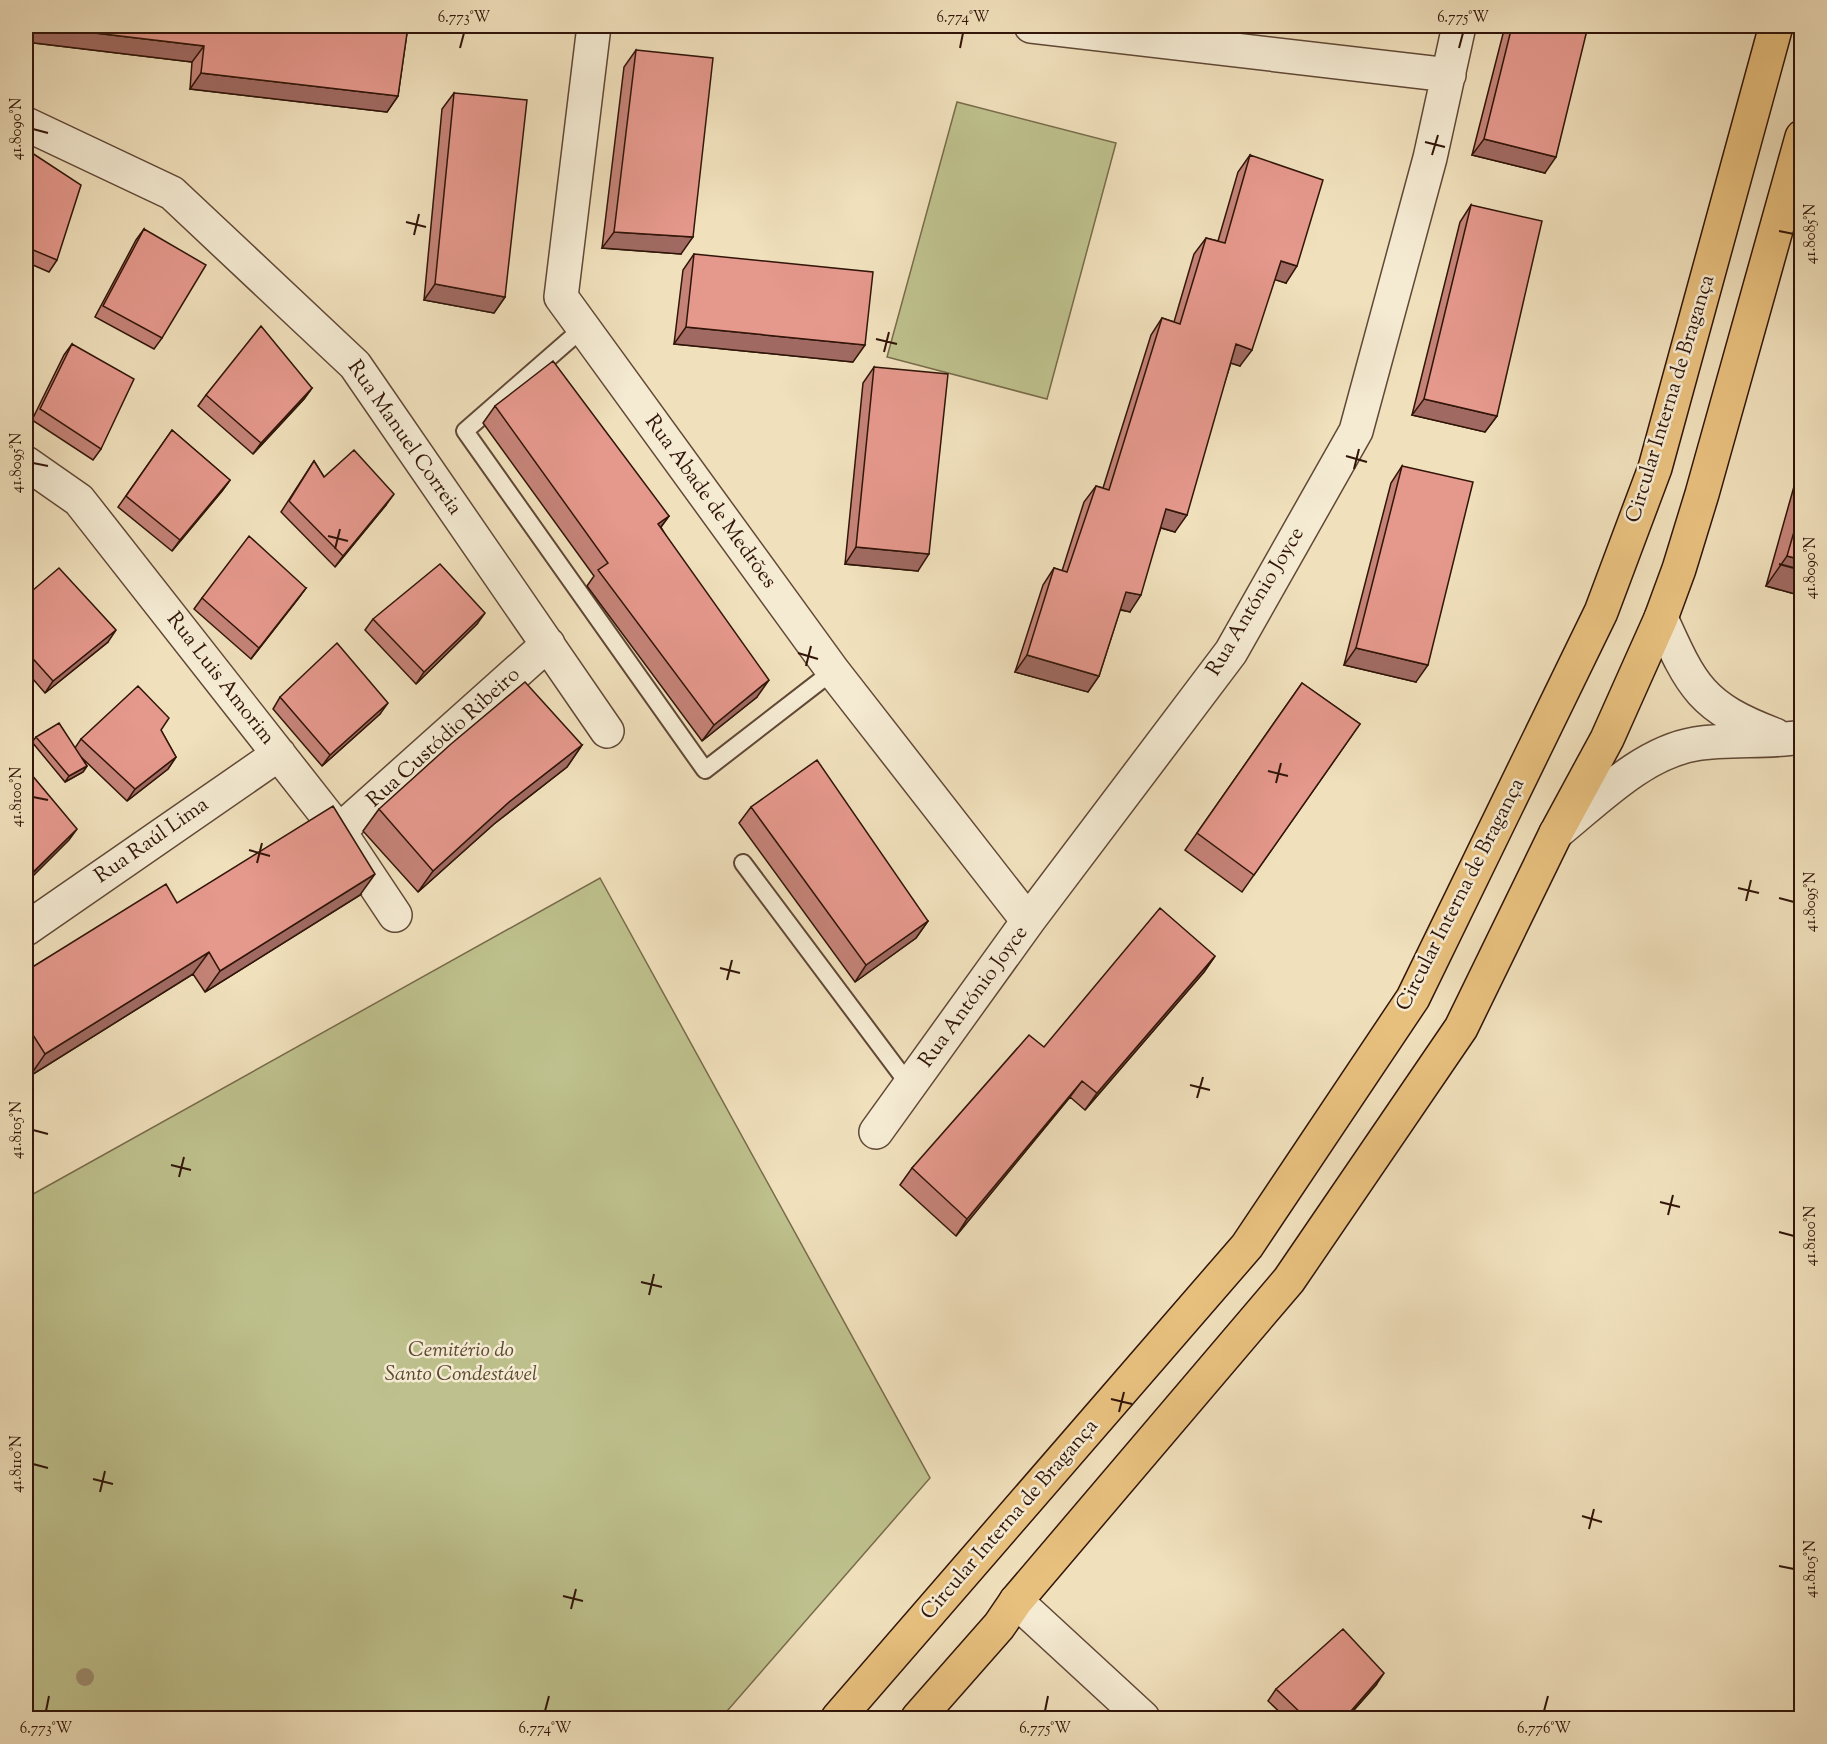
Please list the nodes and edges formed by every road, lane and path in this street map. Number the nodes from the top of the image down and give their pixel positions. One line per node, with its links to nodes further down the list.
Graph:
1 (594, 26): 8 (street, Rua Abade de Medrões)
2 (1031, 26): 5 (street)
3 (1460, 26): 5 (street, Rua António Joyce)
4 (1776, 26): 25 (main road, Circular Interna de Bragança)
5 (1449, 75): 20 (street, Rua António Joyce)
6 (26, 124): 11 (street, Rua Manuel Correia)
7 (1802, 137): 10 (main road)
8 (583, 328): 12 (street, Rua Abade de Medrões); 12 (lane)
9 (26, 463): 15 (street, Rua Luis Amorim)
10 (1661, 618): 14 (street); 17 (main road)
11 (548, 645): 13 (street, Rua Manuel Correia); 16 (street, Rua Custódio Ribeiro)
12 (833, 671): 20 (street, Rua Abade de Medrões)
13 (607, 731)
14 (1795, 738): 17 (street)
15 (279, 754): 16 (street, Rua Luis Amorim); 21 (street, Rua Raúl Lima)
16 (339, 831): 19 (street, Rua Luis Amorim)
17 (1556, 832): 24 (main road)
18 (743, 864): 22 (lane)
19 (395, 915)
20 (1028, 921): 22 (street, Rua António Joyce)
21 (26, 929)
22 (910, 1086): 23 (street, Rua António Joyce)
23 (876, 1132)
24 (1016, 1601): 26 (main road); 27 (street)
25 (838, 1719)
26 (918, 1719)
27 (1143, 1719)

